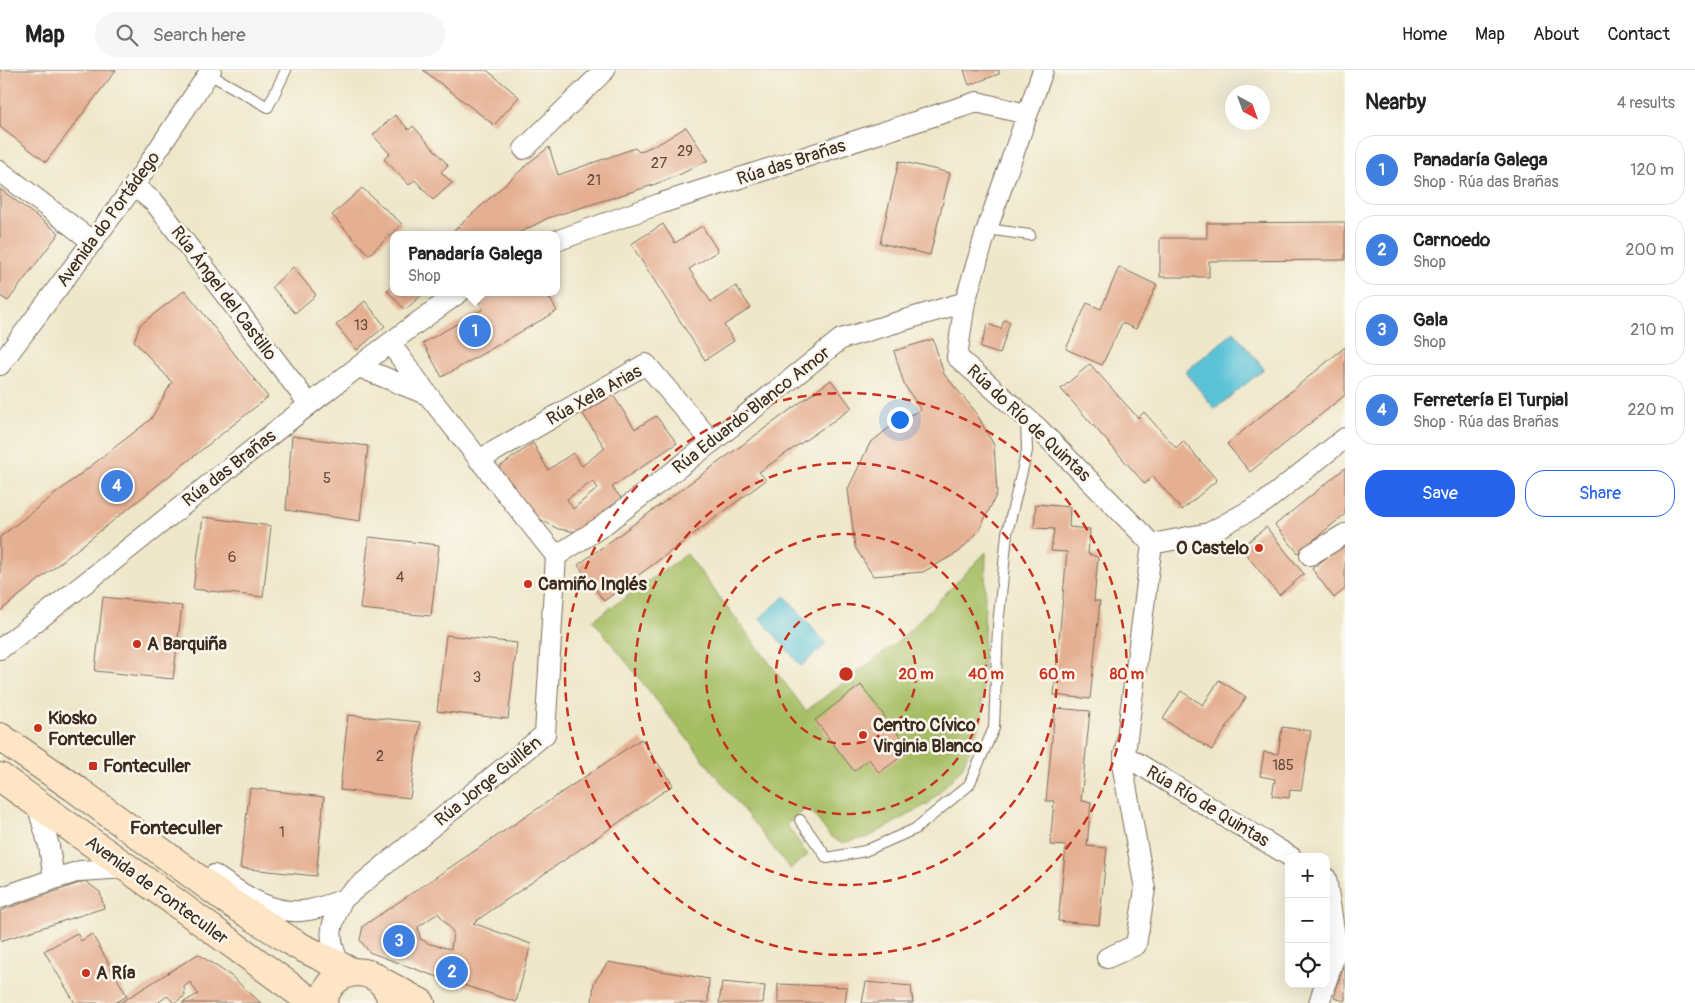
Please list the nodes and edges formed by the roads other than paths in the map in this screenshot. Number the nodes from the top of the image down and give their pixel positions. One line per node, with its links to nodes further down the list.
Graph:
1 (286, 70): 4 (lane)
2 (605, 70): 6 (street)
3 (1042, 70): 5 (street, Rúa do Río de Quintas)
4 (210, 72): 8 (street, Avenida do Portádego)
5 (1026, 114): 9 (street, Rúa do Río de Quintas); 11 (street, Rúa das Brañas)
6 (524, 149)
7 (0, 171): 12 (street)
8 (134, 186): 12 (street, Avenida do Portádego); 19 (street, Rúa Ángel del Castillo)
9 (987, 229): 10 (lane); 14 (street, Rúa do Río de Quintas)
10 (1030, 235)
11 (560, 239)
12 (93, 242): 16 (street, Avenida do Portádego)
13 (455, 296): 15 (street, Rúa das Brañas)
14 (965, 302): 20 (street, Rúa do Río de Quintas); 22 (street, Rúa Eduardo Blanco Amor)
15 (390, 343): 17 (street, Rúa das Brañas); 18 (street)
16 (0, 365)
17 (359, 367): 18 (street); 19 (street, Rúa das Brañas)
18 (428, 395): 23 (street)
19 (309, 404): 28 (street, Rúa das Brañas)
20 (1026, 417): 25 (street, Rúa do Río de Quintas); 33 (lane)
21 (1345, 438): 25 (street)
22 (712, 442): 23 (street, Rúa Xela Arias); 27 (street, Rúa Eduardo Blanco Amor)
23 (479, 460): 27 (street)
24 (1345, 534): 26 (street)
25 (1152, 544): 30 (street, Rúa Río de Quintas)
26 (1310, 555)
27 (556, 556): 40 (street, Rúa Jorge Guillén)
28 (0, 649)
29 (0, 737): 34 (main road, Avenida de Fonteculler)
30 (1124, 754): 35 (street, Rúa Río de Quintas); 41 (street, Rúa Río de Quintas)
31 (0, 778): 32 (main road, Avenida de Fonteculler)
32 (37, 804): 36 (main road, Avenida de Fonteculler); 37 (street)
33 (800, 820)
34 (126, 826): 40 (street, Rúa Jorge Guillén); 42 (main road, Avenida de Fonteculler)
35 (1285, 853)
36 (127, 868): 37 (street); 46 (main road, Avenida de Fonteculler)
37 (54, 879): 38 (street)
38 (0, 898)
39 (1329, 898): 43 (street)
40 (342, 900): 42 (street, Rúa Jorge Guillén)
41 (1107, 958)
42 (346, 969): 45 (main road, Avenida de Fonteculler); 47 (main road)
43 (1330, 971)
44 (1324, 988): 49 (street)
45 (388, 993): 48 (main road)
46 (312, 1003)
47 (323, 1003)
48 (422, 1003)
49 (1319, 1003)

